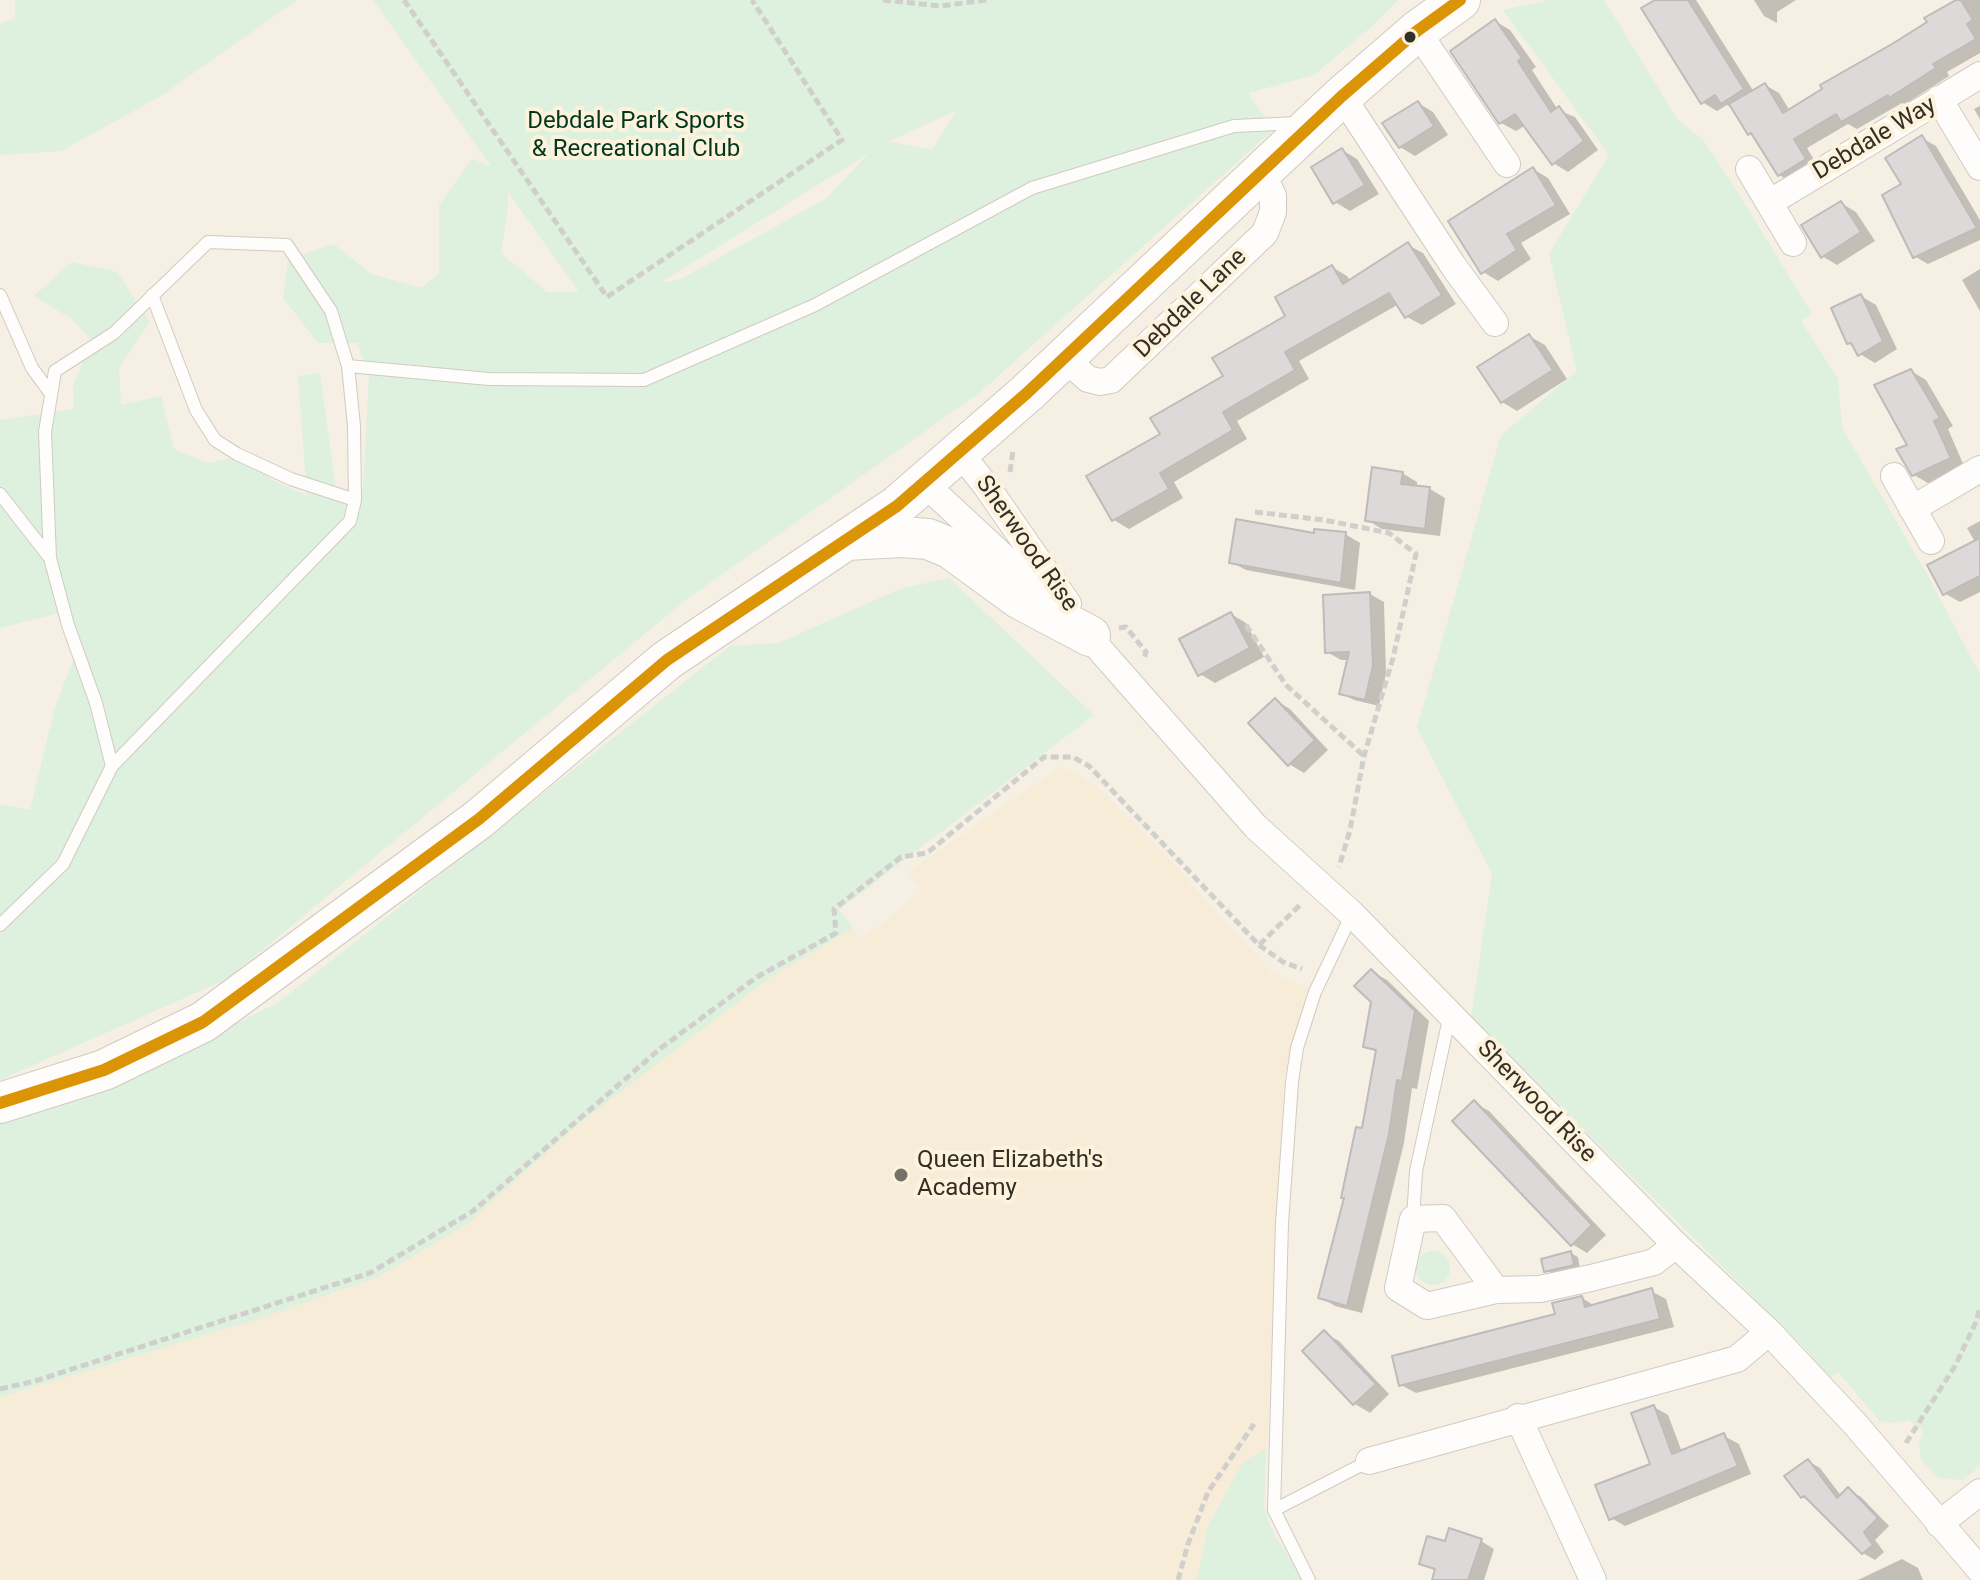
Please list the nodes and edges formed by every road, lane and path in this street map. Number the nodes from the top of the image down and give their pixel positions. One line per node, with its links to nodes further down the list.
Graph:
1 (404, 0): 2 (path)
2 (752, 0)
3 (883, 0): 4 (path)
4 (987, 0)
5 (1460, 0): 6 (main road, Debdale Lane)
6 (1417, 31): 9 (main road, Debdale Lane); 10 (street)
7 (1980, 75): 8 (street, Debdale Way)
8 (1939, 99): 11 (street); 13 (street, Debdale Way)
9 (1329, 109): 17 (street); 18 (lane); 21 (main road, Debdale Lane)
10 (1507, 164)
11 (1980, 167)
12 (1749, 169): 13 (street)
13 (1769, 203): 14 (street)
14 (1793, 243)
15 (0, 295): 19 (lane)
16 (152, 295): 18 (lane); 19 (lane); 27 (lane)
17 (1495, 323)
18 (348, 366): 27 (lane)
19 (51, 394): 32 (lane)
20 (1013, 447): 23 (path)
21 (960, 453): 25 (main road, Debdale Lane); 34 (street, Sherwood Rise)
22 (1980, 469): 28 (street)
23 (1010, 475)
24 (1894, 476): 28 (street)
25 (925, 484): 30 (main road, Debdale Lane); 34 (street, Sherwood Rise)
26 (0, 494): 32 (lane)
27 (355, 500): 37 (lane)
28 (1912, 509): 31 (street)
29 (1255, 512): 36 (path)
30 (846, 540): 34 (main road); 44 (main road, Debdale Lane)
31 (1931, 541)
32 (50, 558): 37 (lane)
33 (1246, 625): 36 (path)
34 (1101, 632): 35 (path); 38 (street, Sherwood Rise)
35 (1143, 666)
36 (1364, 756): 38 (path)
37 (112, 766): 40 (lane)
38 (1317, 896): 39 (street, Sherwood Rise); 41 (path)
39 (1352, 914): 43 (street, Sherwood Rise); 55 (lane)
40 (0, 925)
41 (1259, 945): 42 (path); 50 (path)
42 (1302, 969)
43 (1450, 1014): 45 (lane); 46 (street, Sherwood Rise)
44 (0, 1103)
45 (1413, 1219): 47 (street); 47 (street)
46 (1676, 1245): 47 (street); 49 (street, Sherwood Rise)
47 (1496, 1290)
48 (1980, 1307): 52 (path)
49 (1769, 1332): 51 (street); 56 (street, Sherwood Rise)
50 (0, 1389)
51 (1518, 1417): 53 (street); 59 (street)
52 (1902, 1450)
53 (1369, 1461): 55 (lane)
54 (1980, 1492): 56 (street)
55 (1274, 1510): 58 (lane)
56 (1939, 1524): 57 (street, Sherwood Rise)
57 (1980, 1570)
58 (1309, 1580)
59 (1593, 1580)

